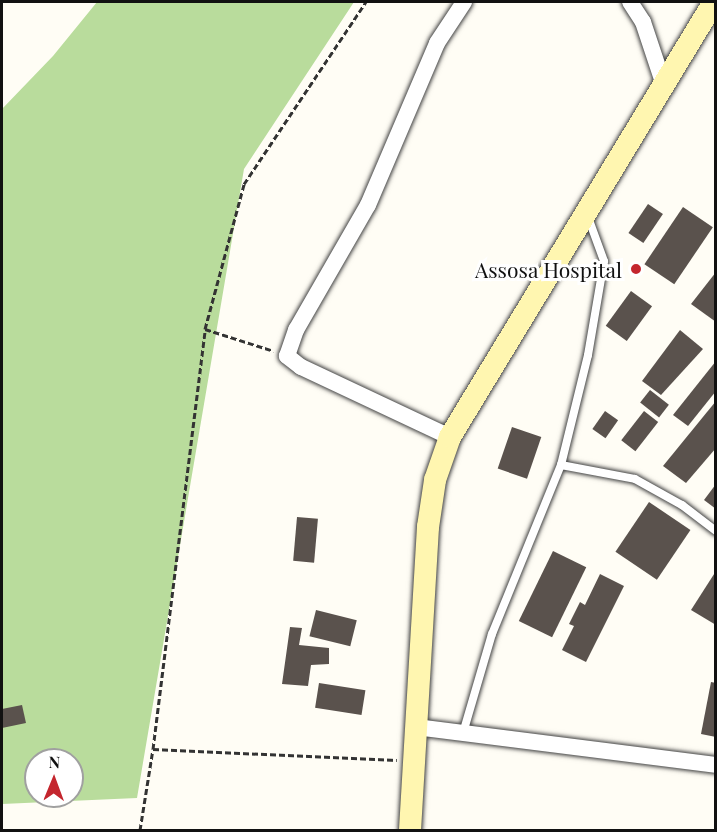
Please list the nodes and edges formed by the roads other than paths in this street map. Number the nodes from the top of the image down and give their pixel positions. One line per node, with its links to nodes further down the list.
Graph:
1 (464, 2): 6 (street)
2 (630, 2): 4 (street)
3 (714, 2): 4 (street)
4 (664, 85): 5 (street)
5 (586, 211): 6 (street); 7 (lane)
6 (450, 438): 9 (street)
7 (561, 465): 8 (lane); 10 (lane)
8 (716, 531)
9 (416, 727): 10 (street); 12 (street)
10 (463, 733): 11 (street)
11 (716, 765)
12 (410, 831)

